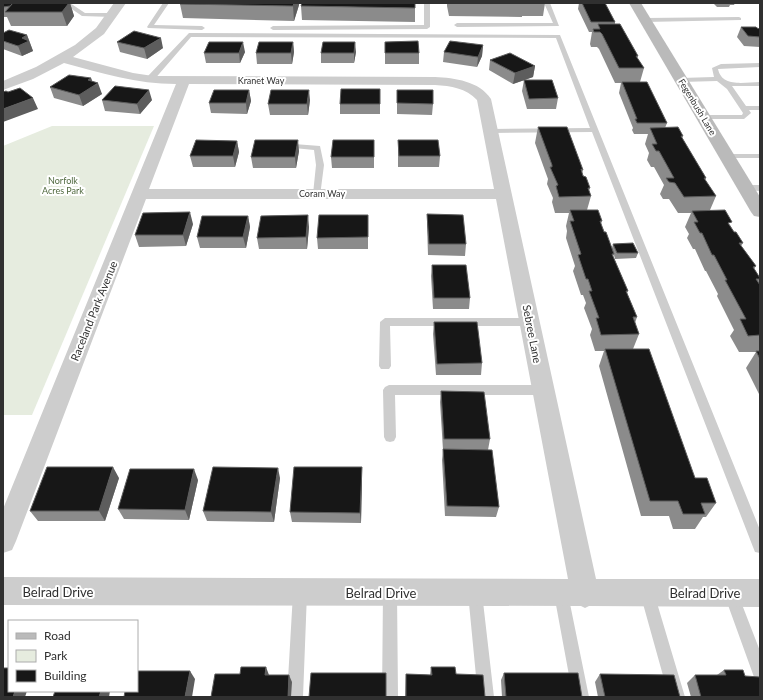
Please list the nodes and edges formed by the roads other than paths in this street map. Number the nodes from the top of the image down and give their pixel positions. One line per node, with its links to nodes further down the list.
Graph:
1 (66, 3): 7 (lane)
2 (120, 3): 7 (street)
3 (166, 3): 4 (lane)
4 (426, 3)
5 (547, 3): 10 (lane)
6 (635, 3): 9 (main road, Fegenbush Lane)
7 (112, 15): 11 (street)
8 (740, 19): 9 (lane)
9 (645, 20): 16 (main road, Fegenbush Lane)
10 (457, 25)
11 (60, 58): 13 (street, Kranet Way); 19 (street)
12 (760, 65): 14 (lane)
13 (150, 79): 15 (street, Kranet Way); 24 (lane)
14 (719, 79): 16 (lane); 17 (lane)
15 (184, 80): 20 (street, Kranet Way); 30 (street, Raceland Park Avenue)
16 (681, 80): 23 (main road, Fegenbush Lane)
17 (726, 84): 18 (lane); 21 (lane)
18 (760, 84)
19 (3, 86)
20 (464, 86): 25 (street, Sebree Lane)
21 (745, 108): 22 (lane); 23 (lane)
22 (760, 108)
23 (704, 118): 27 (main road, Fegenbush Lane)
24 (596, 130): 25 (lane); 39 (lane)
25 (491, 131): 32 (street, Sebree Lane)
26 (275, 146): 31 (lane)
27 (727, 156): 28 (lane); 29 (main road, Fegenbush Lane)
28 (760, 156)
29 (753, 188): 33 (main road, Fegenbush Lane)
30 (141, 194): 31 (street, Coram Way); 38 (street, Raceland Park Avenue)
31 (317, 194): 32 (street, Coram Way)
32 (504, 194): 34 (street, Sebree Lane)
33 (760, 212)
34 (530, 322): 35 (lane); 36 (street, Sebree Lane)
35 (385, 366)
36 (543, 390): 37 (lane); 47 (street, Sebree Lane)
37 (390, 437)
38 (3, 541)
39 (760, 547)
40 (3, 591): 41 (street, Belrad Drive)
41 (300, 593): 42 (street, Belrad Drive); 49 (lane)
42 (390, 593): 43 (street, Belrad Drive); 50 (lane)
43 (475, 593): 47 (street, Belrad Drive); 51 (lane)
44 (647, 593): 45 (street, Belrad Drive); 47 (street, Belrad Drive); 53 (lane)
45 (730, 593): 46 (street, Belrad Drive); 48 (lane)
46 (760, 593)
47 (573, 594): 52 (lane)
48 (760, 671)
49 (296, 697)
50 (390, 697)
51 (486, 697)
52 (581, 697)
53 (677, 697)

